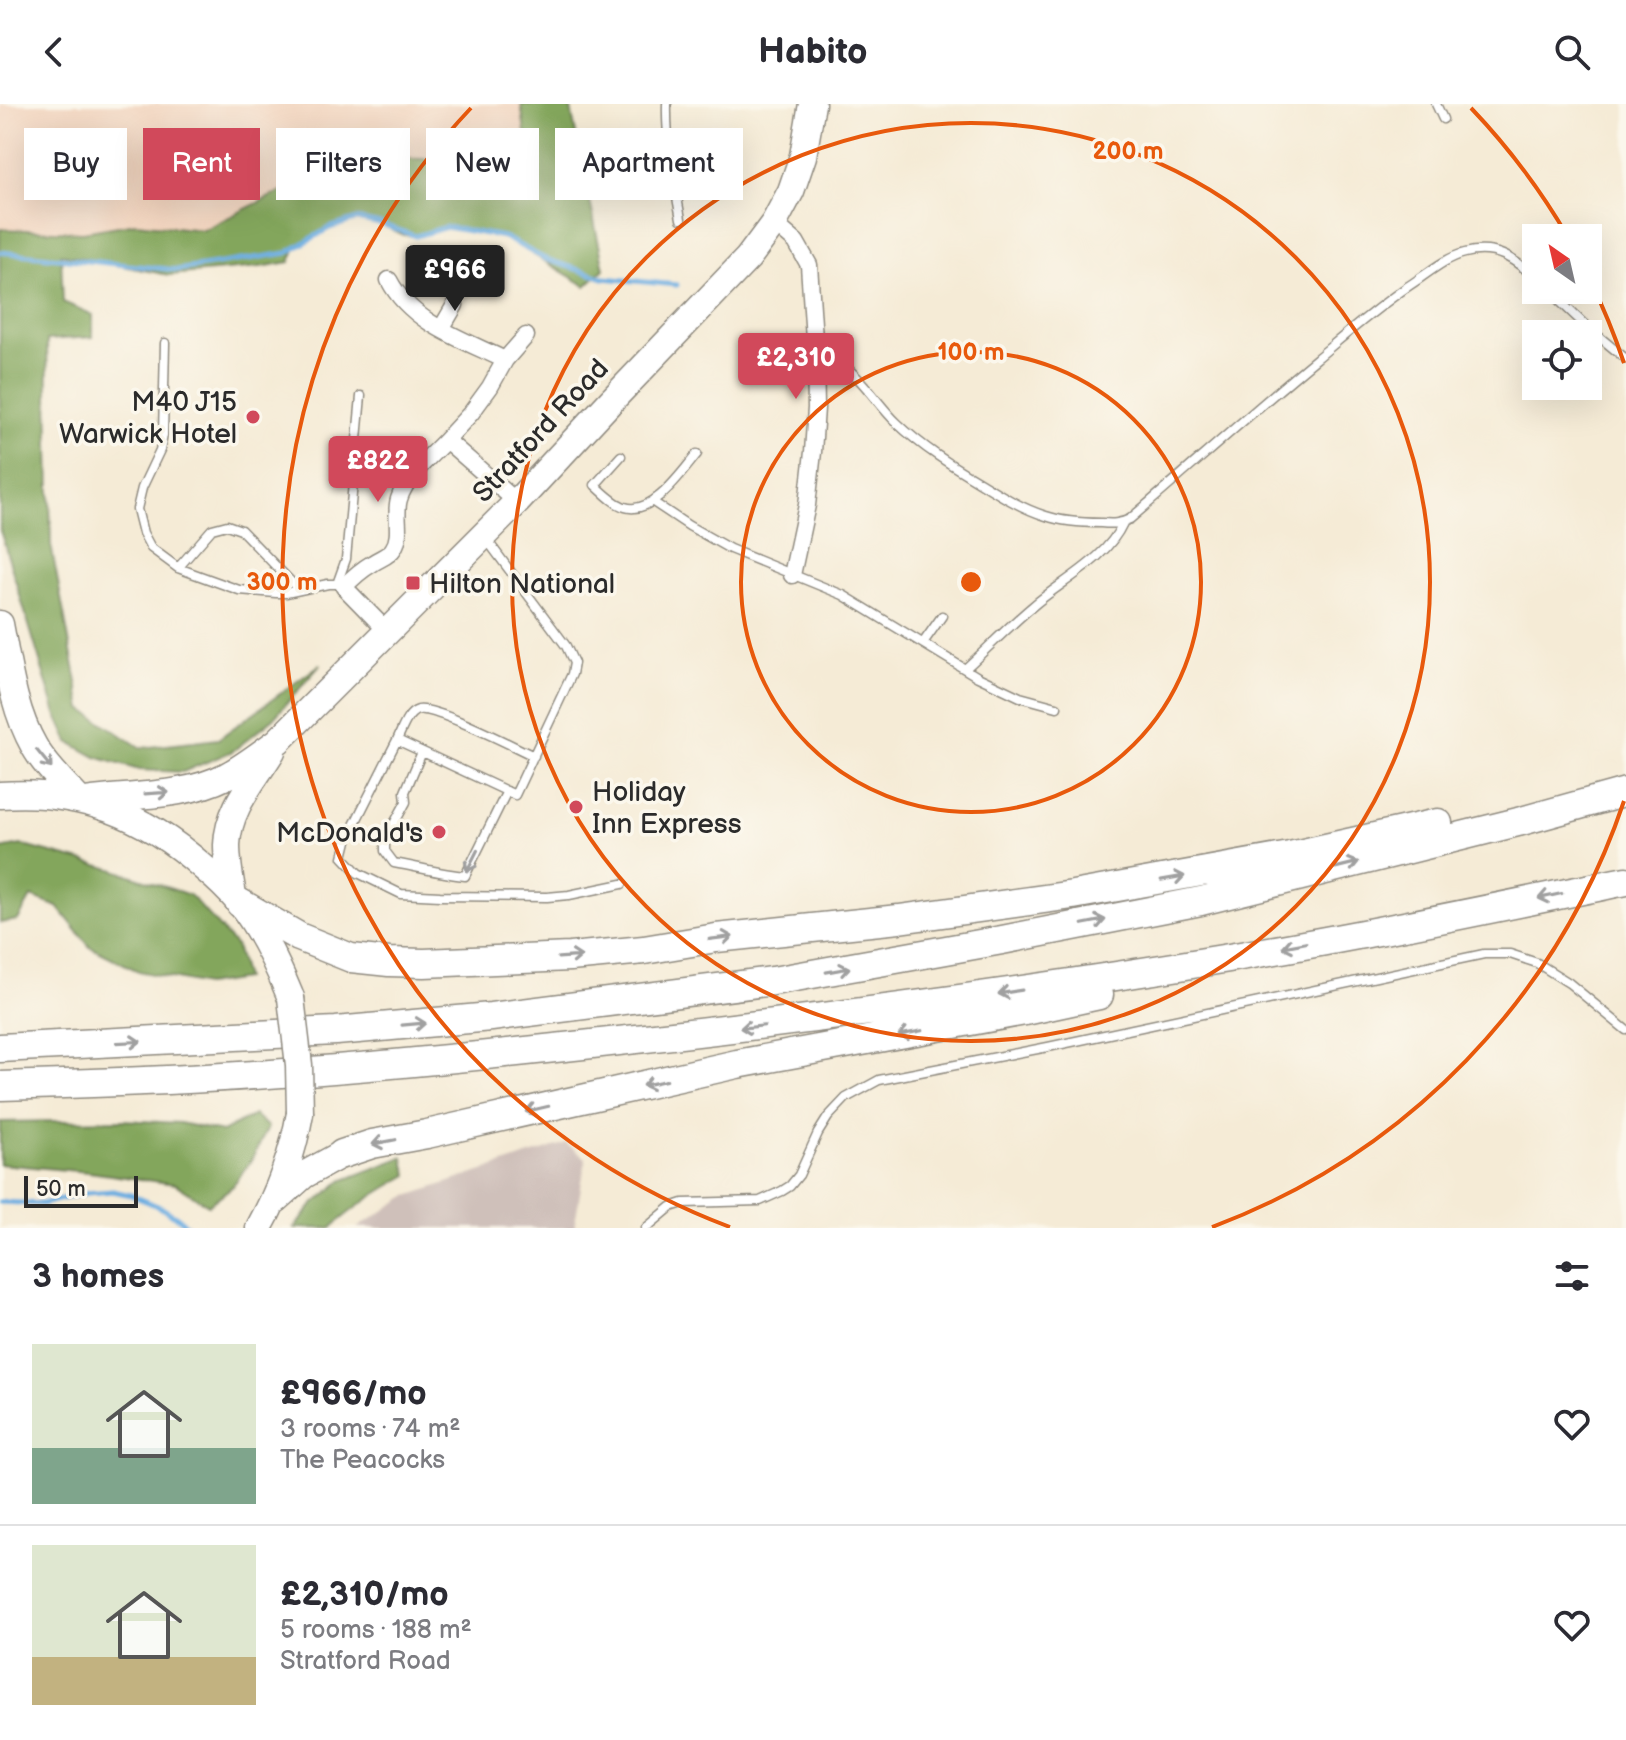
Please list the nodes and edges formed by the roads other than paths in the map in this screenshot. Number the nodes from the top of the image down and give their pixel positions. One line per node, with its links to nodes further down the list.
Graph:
1 (667, 104): 5 (lane)
2 (812, 104): 6 (highway, Stratford Road)
3 (1436, 104): 4 (lane)
4 (1443, 119)
5 (681, 219)
6 (774, 223): 14 (street); 21 (highway, Stratford Road)
7 (1522, 267): 23 (lane)
8 (389, 280): 11 (street)
9 (1563, 304): 15 (lane)
10 (455, 305): 11 (street)
11 (441, 329): 16 (street)
12 (526, 336): 16 (street)
13 (165, 343): 25 (lane)
14 (815, 354): 23 (lane); 26 (street)
15 (1626, 359)
16 (505, 360): 18 (street)
17 (361, 396): 27 (lane)
18 (446, 440): 21 (street); 27 (street)
19 (697, 454): 22 (lane)
20 (621, 456): 22 (lane)
21 (517, 502): 24 (highway, Stratford Road)
22 (653, 502): 26 (lane)
23 (1123, 523): 33 (lane)
24 (483, 537): 31 (highway, Stratford Road); 38 (lane)
25 (178, 568): 28 (lane); 28 (lane)
26 (792, 575): 32 (lane)
27 (341, 585): 28 (lane); 31 (street)
28 (299, 590)
29 (942, 616): 32 (lane)
30 (0, 624): 42 (highway, one-way to 42)
31 (388, 632): 36 (highway, Stratford Road)
32 (923, 643): 33 (lane)
33 (965, 669): 34 (lane)
34 (1057, 707)
35 (397, 740): 37 (lane); 38 (lane); 45 (lane)
36 (278, 741): 42 (highway, Stratford Road, one-way to 36); 46 (highway, Stratford Road)
37 (422, 752): 39 (lane); 39 (lane, one-way to 37)
38 (534, 756): 39 (lane)
39 (507, 791)
40 (1626, 792): 43 (highway)
41 (0, 795): 42 (highway)
42 (82, 800): 46 (highway)
43 (1518, 822): 46 (highway, one-way to 43); 49 (highway, one-way to 43)
44 (1626, 881): 47 (highway, one-way to 47)
45 (622, 884)
46 (236, 899): 52 (highway, bridge)
47 (1230, 958): 50 (highway, one-way to 50); 51 (highway, one-way to 51)
48 (1626, 1030): 53 (lane)
49 (0, 1048)
50 (0, 1086)
51 (342, 1154): 52 (highway)
52 (265, 1216)
53 (646, 1228)

